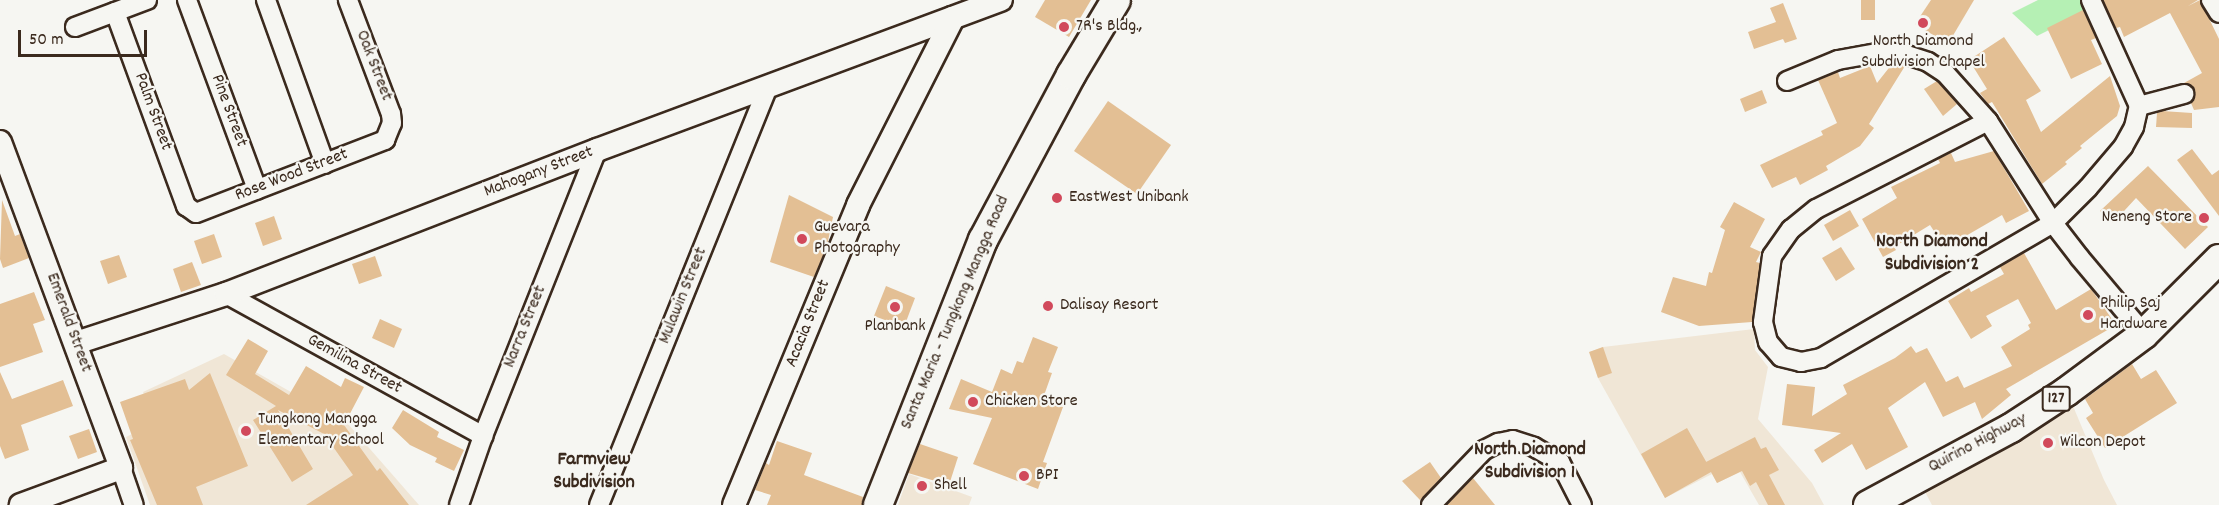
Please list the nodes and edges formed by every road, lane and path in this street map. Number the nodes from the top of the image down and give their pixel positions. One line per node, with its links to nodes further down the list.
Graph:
1 (147, 0): 9 (street)
2 (187, 0): 22 (street, Pine Street)
3 (266, 0): 21 (street)
4 (348, 0): 18 (street, Oak Street)
5 (1001, 0): 11 (street, Mahogany Street)
6 (1116, 0): 36 (main road, Santa Maria - Tungkong Mangga Road)
7 (2091, 0): 16 (street)
8 (2211, 0): 10 (street)
9 (115, 12): 12 (street); 23 (street, Palm Street)
10 (2219, 13)
11 (953, 18): 14 (street, Mahogany Street); 35 (street, Acacia Street)
12 (75, 27)
13 (1787, 81): 17 (street)
14 (768, 87): 20 (street, Mahogany Street); 34 (street, Mulawin Street)
15 (2184, 94): 16 (street)
16 (2139, 106): 24 (street)
17 (1988, 121): 24 (street); 24 (street)
18 (390, 132): 21 (street, Rose Wood Street)
19 (0, 142): 28 (street, Emerald Street)
20 (597, 150): 26 (street, Mahogany Street); 29 (street, Narra Street)
21 (325, 164): 22 (street, Rose Wood Street)
22 (256, 189): 23 (street, Rose Wood Street)
23 (190, 211)
24 (2054, 223): 27 (street)
25 (2219, 259): 27 (main road, Quirino Highway / 127)
26 (226, 294): 28 (street, Mahogany Street); 29 (street, Gemilina Street)
27 (2144, 334): 39 (main road, Quirino Highway / 127)
28 (76, 343): 30 (street, Emerald Street)
29 (483, 436): 33 (street, Narra Street)
30 (121, 468): 31 (street); 32 (street, Emerald Street)
31 (21, 505)
32 (134, 505)
33 (459, 505)
34 (599, 505)
35 (734, 505)
36 (879, 505)
37 (1431, 505): 38 (street)
38 (1582, 505)
39 (1868, 505)

